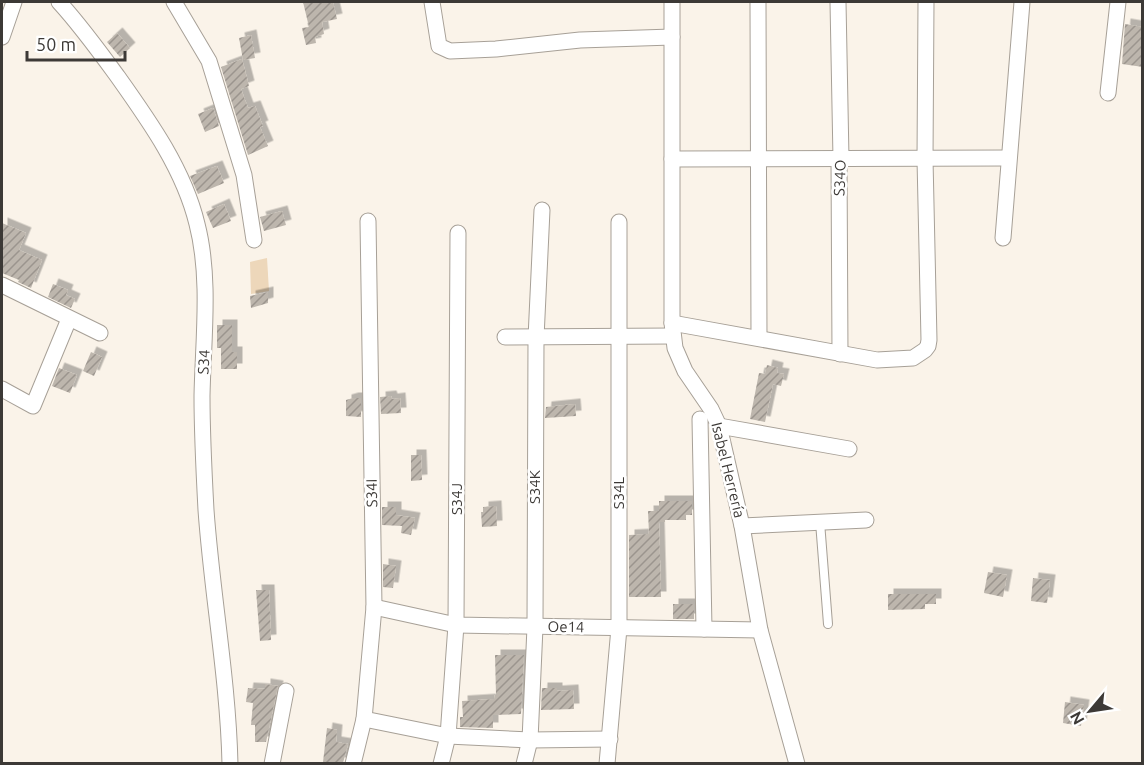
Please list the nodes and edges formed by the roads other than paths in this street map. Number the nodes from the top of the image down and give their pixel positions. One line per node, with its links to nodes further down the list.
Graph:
1 (14, 2): 11 (street)
2 (59, 2): 53 (street, S34)
3 (174, 2): 24 (street)
4 (432, 2): 12 (street)
5 (672, 2): 12 (street, Isabel Herrería)
6 (758, 2): 16 (street)
7 (838, 2): 17 (street, S34O)
8 (926, 2): 18 (street)
9 (1022, 2): 14 (street)
10 (1118, 2): 13 (street)
11 (2, 37)
12 (672, 37): 15 (street, Isabel Herrería)
13 (1108, 93)
14 (1008, 158): 18 (street); 23 (street)
15 (672, 159): 16 (street); 27 (street, Isabel Herrería)
16 (759, 159): 17 (street); 32 (street)
17 (839, 159): 18 (street); 33 (street, S34O)
18 (925, 159): 33 (street)
19 (542, 210): 31 (street, S34K)
20 (368, 221): 41 (street, S34I)
21 (619, 222): 30 (street, S34L)
22 (458, 233): 43 (street, S34J)
23 (1003, 238)
24 (254, 240)
25 (2, 285): 26 (street)
26 (69, 320): 28 (street); 34 (street)
27 (673, 330): 30 (street); 32 (street); 36 (street, Isabel Herrería)
28 (100, 333)
29 (505, 337): 31 (street)
30 (618, 337): 31 (street); 45 (street, S34L)
31 (536, 338): 44 (street, S34K)
32 (759, 338): 33 (street)
33 (840, 354)
34 (2, 389)
35 (700, 419): 46 (street)
36 (719, 426): 37 (street); 40 (street, Isabel Herrería)
37 (849, 449)
38 (866, 520): 39 (street)
39 (820, 522): 40 (street); 42 (lane)
40 (742, 525): 47 (street, Isabel Herrería)
41 (374, 607): 43 (street, Oe14); 49 (street, S34I)
42 (828, 624)
43 (456, 625): 44 (street, Oe14); 50 (street, S34J)
44 (535, 627): 45 (street, Oe14); 52 (street, S34K)
45 (619, 628): 46 (street, Oe14); 51 (street, S34L)
46 (704, 629): 47 (street, Oe14)
47 (760, 630): 59 (street, Isabel Herrería)
48 (286, 691): 54 (street)
49 (364, 719): 50 (street); 55 (street, S34I)
50 (448, 736): 52 (street); 56 (street, S34J)
51 (610, 739): 52 (street); 58 (street, S34L)
52 (530, 740): 57 (street, S34K)
53 (230, 764)
54 (272, 764)
55 (353, 764)
56 (441, 764)
57 (524, 764)
58 (607, 764)
59 (797, 764)

